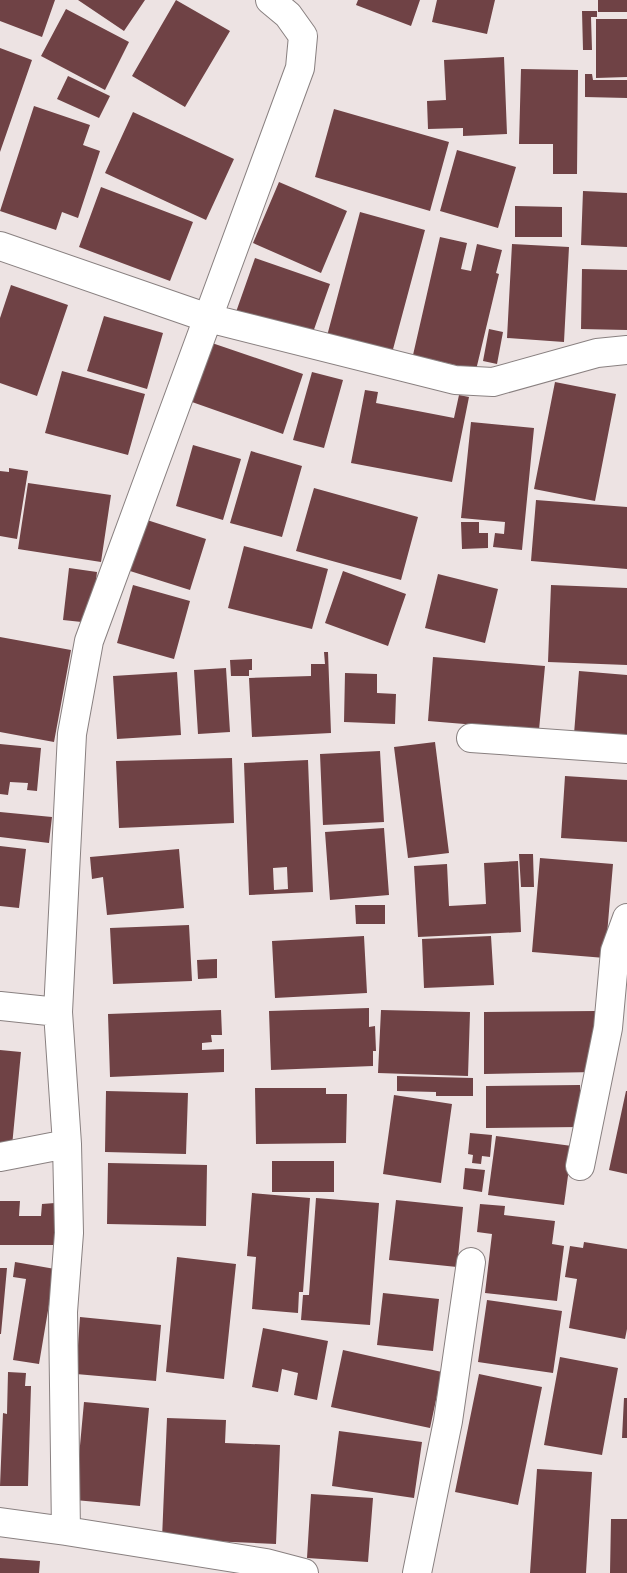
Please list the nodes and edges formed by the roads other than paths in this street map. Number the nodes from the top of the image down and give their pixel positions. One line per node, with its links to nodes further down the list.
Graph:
1 (270, 0): 3 (street)
2 (0, 246): 3 (street)
3 (208, 318): 4 (street); 9 (street)
4 (627, 350)
5 (471, 738): 6 (street)
6 (627, 749)
7 (627, 918): 10 (street)
8 (0, 1006): 9 (street)
9 (58, 1012): 11 (street)
10 (618, 1030): 13 (street)
11 (67, 1144): 12 (street); 16 (street)
12 (0, 1157)
13 (580, 1166)
14 (471, 1262): 18 (street)
15 (0, 1522): 16 (street)
16 (66, 1531): 17 (street)
17 (304, 1573)
18 (417, 1573)

